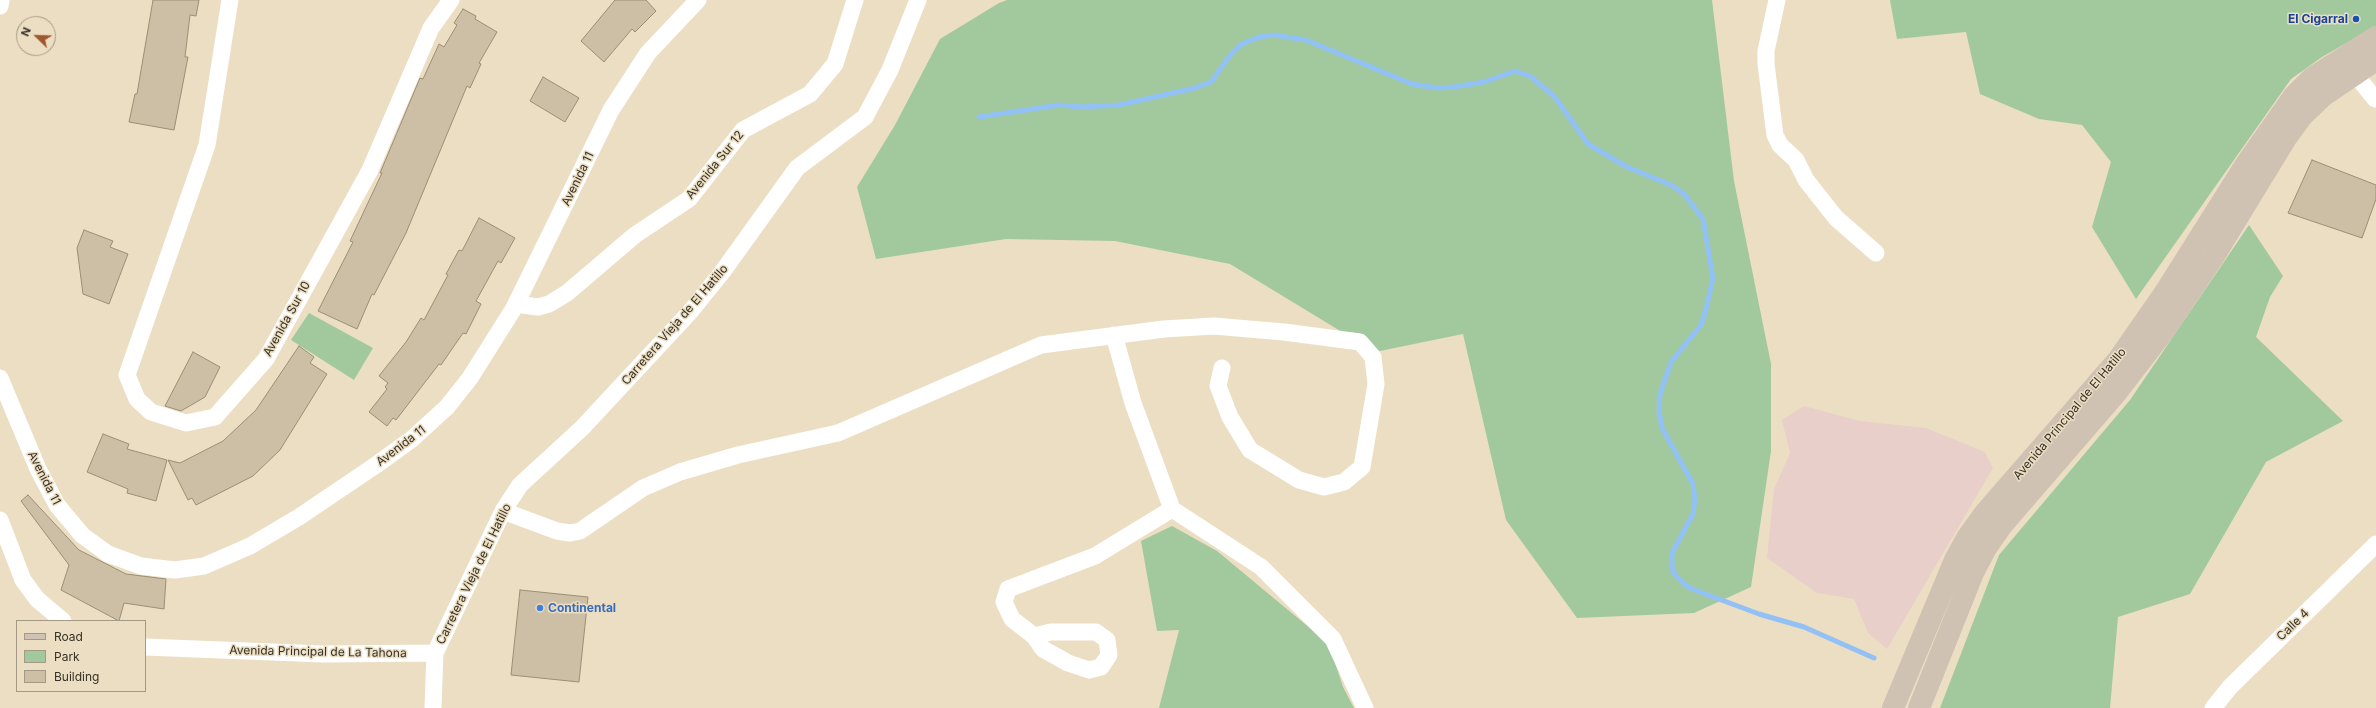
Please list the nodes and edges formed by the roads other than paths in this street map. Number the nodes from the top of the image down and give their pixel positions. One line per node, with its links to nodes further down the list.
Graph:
1 (2, 0): 8 (street)
2 (230, 0): 3 (street, Avenida Sur 10)
3 (451, 0)
4 (698, 0): 14 (street, Avenida 11)
5 (854, 0): 14 (street, Avenida Sur 12)
6 (918, 0): 19 (street, Carretera Vieja de El Hatillo)
7 (1777, 0): 13 (street)
8 (0, 6)
9 (2376, 37): 28 (main road, Avenida Principal de El Hatillo)
10 (2376, 60): 11 (main road, Avenida Principal de El Hatillo)
11 (2355, 74): 12 (street); 29 (main road, Avenida Principal de El Hatillo)
12 (2375, 99)
13 (1876, 253)
14 (516, 304): 17 (street, Avenida 11)
15 (1114, 335): 16 (street); 18 (street); 19 (street)
16 (1222, 368)
17 (0, 378)
18 (1172, 509): 23 (street); 27 (street)
19 (503, 511): 25 (street, Carretera Vieja de El Hatillo)
20 (0, 520): 22 (street)
21 (2376, 544): 30 (street, Calle 4)
22 (62, 620)
23 (1034, 636)
24 (146, 647): 25 (street, Avenida Principal de La Tahona)
25 (435, 653): 26 (street)
26 (433, 708)
27 (1365, 708)
28 (1893, 708)
29 (1919, 708)
30 (2213, 708)

